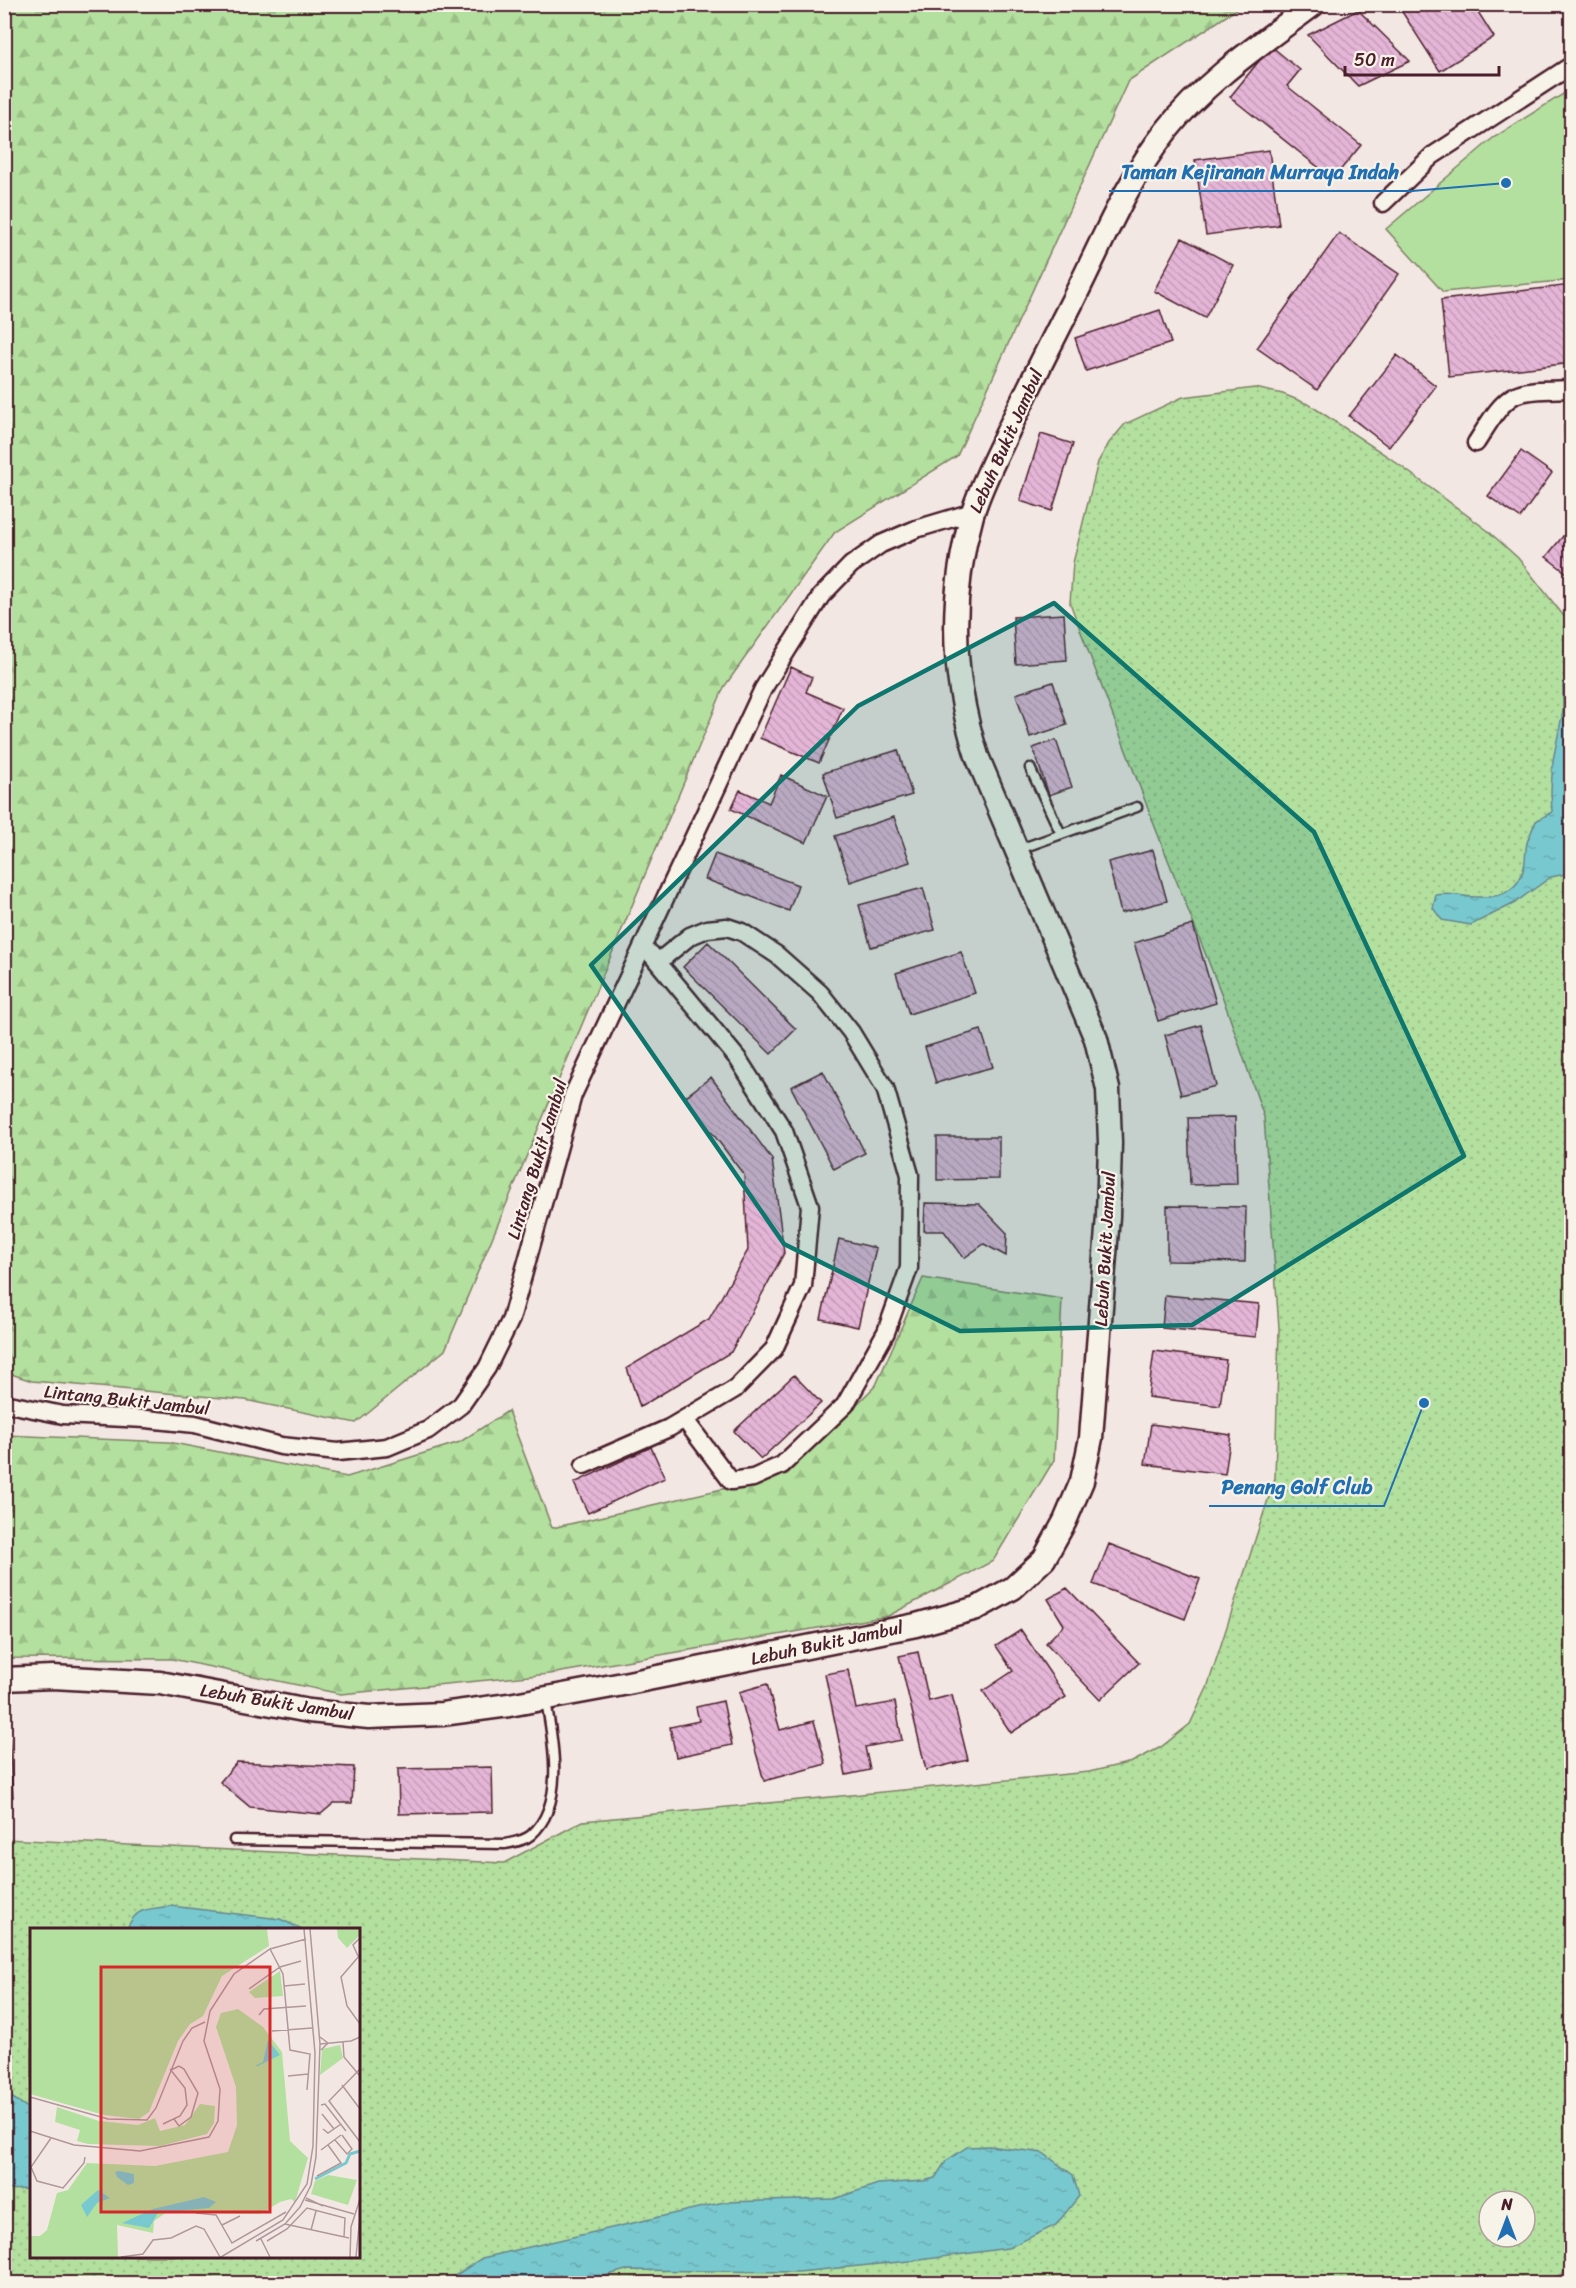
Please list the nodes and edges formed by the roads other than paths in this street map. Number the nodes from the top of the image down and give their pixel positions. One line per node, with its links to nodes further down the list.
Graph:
1 (1314, 4): 6 (main road, Lebuh Bukit Jambul)
2 (1572, 65): 3 (street)
3 (1383, 203)
4 (1572, 389): 5 (street)
5 (1476, 443)
6 (972, 512): 10 (main road, Lebuh Bukit Jambul); 11 (street, Lintang Bukit Jambul)
7 (1030, 768): 9 (lane)
8 (1137, 807): 9 (lane)
9 (1061, 834): 10 (lane)
10 (1016, 850): 17 (main road, Lebuh Bukit Jambul)
11 (643, 945): 12 (street); 13 (street, Lintang Bukit Jambul)
12 (658, 962): 14 (street); 14 (street)
13 (4, 1403)
14 (685, 1420): 15 (street)
15 (584, 1465)
16 (4, 1679): 17 (main road, Lebuh Bukit Jambul)
17 (545, 1699): 18 (lane)
18 (234, 1840)

